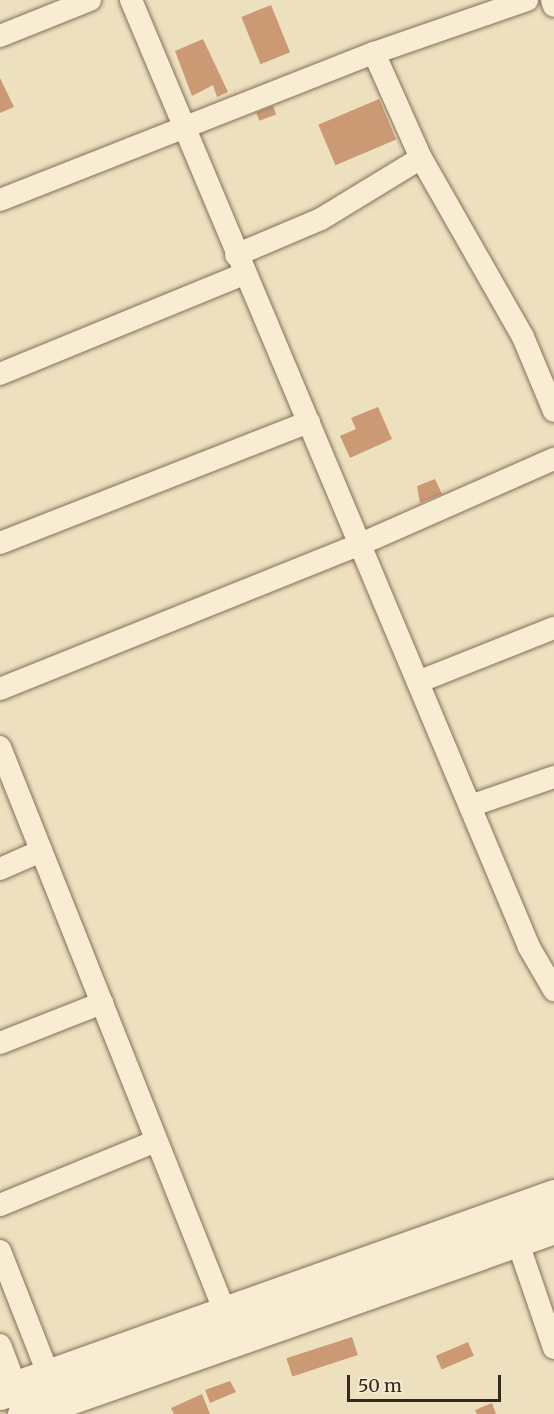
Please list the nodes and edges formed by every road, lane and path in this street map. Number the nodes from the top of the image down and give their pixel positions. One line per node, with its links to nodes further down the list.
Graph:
1 (90, 0): 6 (street)
2 (131, 0): 8 (street)
3 (527, 0): 7 (street)
4 (552, 0): 5 (street)
5 (554, 6)
6 (0, 36)
7 (374, 53): 8 (street); 9 (street)
8 (187, 130): 10 (street); 11 (street)
9 (420, 158): 11 (street); 13 (street)
10 (0, 200)
11 (240, 265): 12 (street); 14 (street)
12 (0, 374)
13 (554, 411)
14 (309, 422): 16 (street); 17 (street)
15 (554, 459): 17 (street)
16 (0, 543)
17 (361, 544): 19 (street); 20 (street)
18 (554, 628): 19 (street)
19 (418, 682): 23 (street)
20 (0, 689)
21 (0, 747): 24 (street)
22 (554, 777): 23 (street)
23 (470, 806): 26 (street)
24 (41, 851): 25 (street); 27 (street)
25 (0, 869)
26 (554, 990)
27 (102, 1004): 28 (street); 29 (street)
28 (0, 1043)
29 (156, 1141): 31 (street); 35 (street)
30 (554, 1196): 35 (street)
31 (0, 1205)
32 (554, 1227): 33 (street)
33 (517, 1240): 37 (street); 38 (street)
34 (0, 1251): 38 (street)
35 (225, 1312): 38 (street)
36 (0, 1345): 39 (street)
37 (554, 1348)
38 (57, 1397): 39 (street)
39 (19, 1404)

